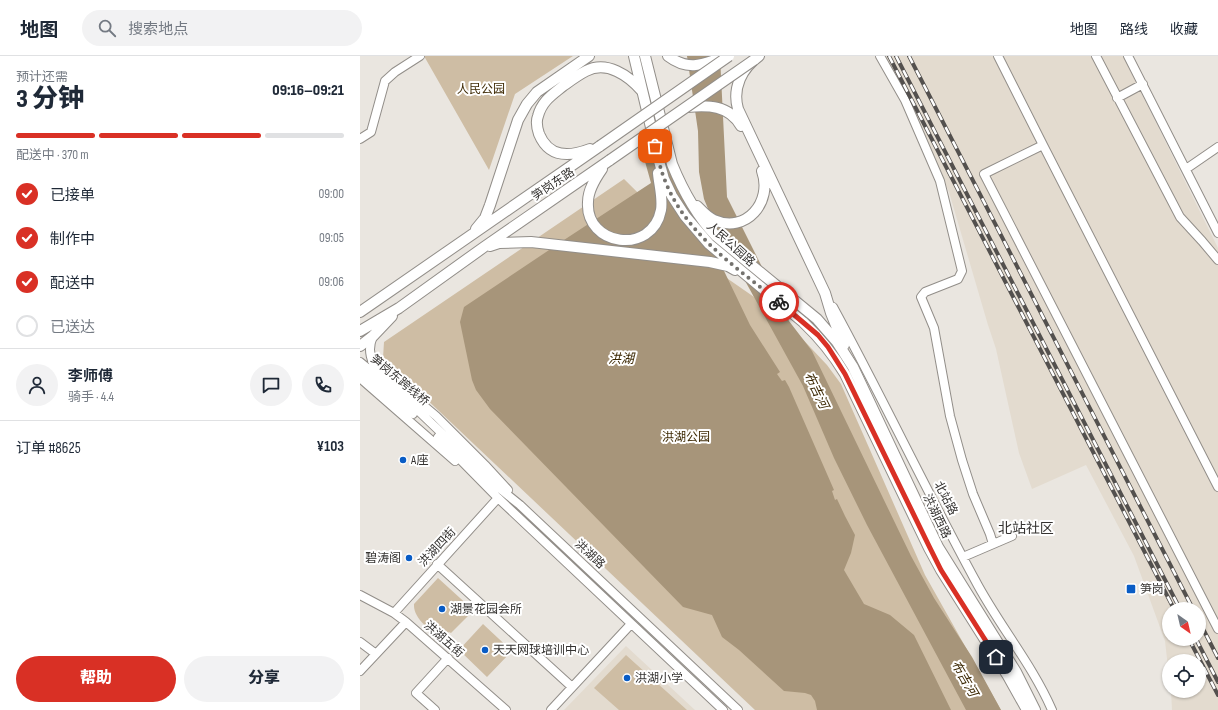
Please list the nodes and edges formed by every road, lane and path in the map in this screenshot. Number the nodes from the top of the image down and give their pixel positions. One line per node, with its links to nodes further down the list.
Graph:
1 (420, 56): 16 (street)
2 (588, 56): 26 (main road)
3 (634, 56): 13 (main road, 人民公园路)
4 (645, 56): 24 (main road, 人民公园路)
5 (728, 56): 10 (main road); 18 (main road, 笋岗东路, bridge)
6 (880, 56): 48 (street)
7 (998, 56): 17 (street)
8 (1096, 56): 14 (street)
9 (1128, 56): 12 (street)
10 (671, 58)
11 (756, 58): 15 (main road, 笋岗东路, bridge); 20 (main road, bridge)
12 (1143, 84): 14 (street); 23 (street)
13 (643, 92): 18 (main road); 21 (main road, 人民公园路)
14 (1118, 98): 28 (street)
15 (687, 107): 20 (main road); 22 (main road, 笋岗东路, bridge)
16 (360, 139)
17 (1043, 145): 44 (street); 55 (street)
18 (600, 146): 26 (main road, 笋岗东路)
19 (1218, 147): 23 (street)
20 (755, 151): 24 (main road); 30 (main road)
21 (659, 161): 22 (main road); 29 (main road, 人民公园路)
22 (607, 162): 27 (main road, 笋岗东路)
23 (1186, 169): 25 (street)
24 (685, 194): 33 (main road, 人民公园路)
25 (1218, 231)
26 (470, 237): 32 (main road, 笋岗东路)
27 (484, 247): 29 (main road); 31 (main road, 笋岗东路)
28 (1218, 260)
29 (746, 275): 35 (main road, 人民公园路)
30 (825, 293): 40 (main road); 49 (street, 北站路)
31 (399, 308): 34 (main road, 笋岗东路); 36 (main road)
32 (363, 310)
33 (826, 328): 40 (main road, 洪湖西路)
34 (360, 331)
35 (818, 335): 66 (main road, 洪湖西路)
36 (373, 336): 37 (main road); 39 (street)
37 (360, 346)
38 (360, 361): 39 (street); 43 (street, 笋岗东跨线桥)
39 (373, 363): 46 (street)
40 (853, 367): 67 (main road, 洪湖西路)
41 (360, 370): 43 (street, 笋岗东跨线桥)
42 (360, 378): 45 (street)
43 (423, 419): 45 (street, 洪湖路); 46 (street, 洪湖路)
44 (1218, 487)
45 (498, 498): 50 (street, 洪湖四街); 54 (street, 洪湖路)
46 (520, 505): 65 (street, 洪湖路)
47 (1012, 536): 48 (street)
48 (993, 544): 49 (street)
49 (963, 557): 68 (street, 北站路)
50 (437, 564): 52 (street, 洪湖四街); 60 (street)
51 (360, 596): 52 (street, 洪湖五街)
52 (394, 612): 53 (street, 洪湖五街)
53 (406, 622): 57 (street); 58 (street, 洪湖五街)
54 (631, 624): 60 (street); 64 (street, 洪湖路)
55 (1218, 629)
56 (360, 642): 57 (street)
57 (376, 654): 59 (street)
58 (448, 658): 61 (street); 62 (street, 洪湖五街)
59 (360, 671)
60 (572, 687): 63 (street)
61 (435, 710)
62 (506, 710)
63 (551, 710)
64 (723, 710)
65 (738, 710)
66 (1027, 710)
67 (1035, 710)
68 (1052, 710)

